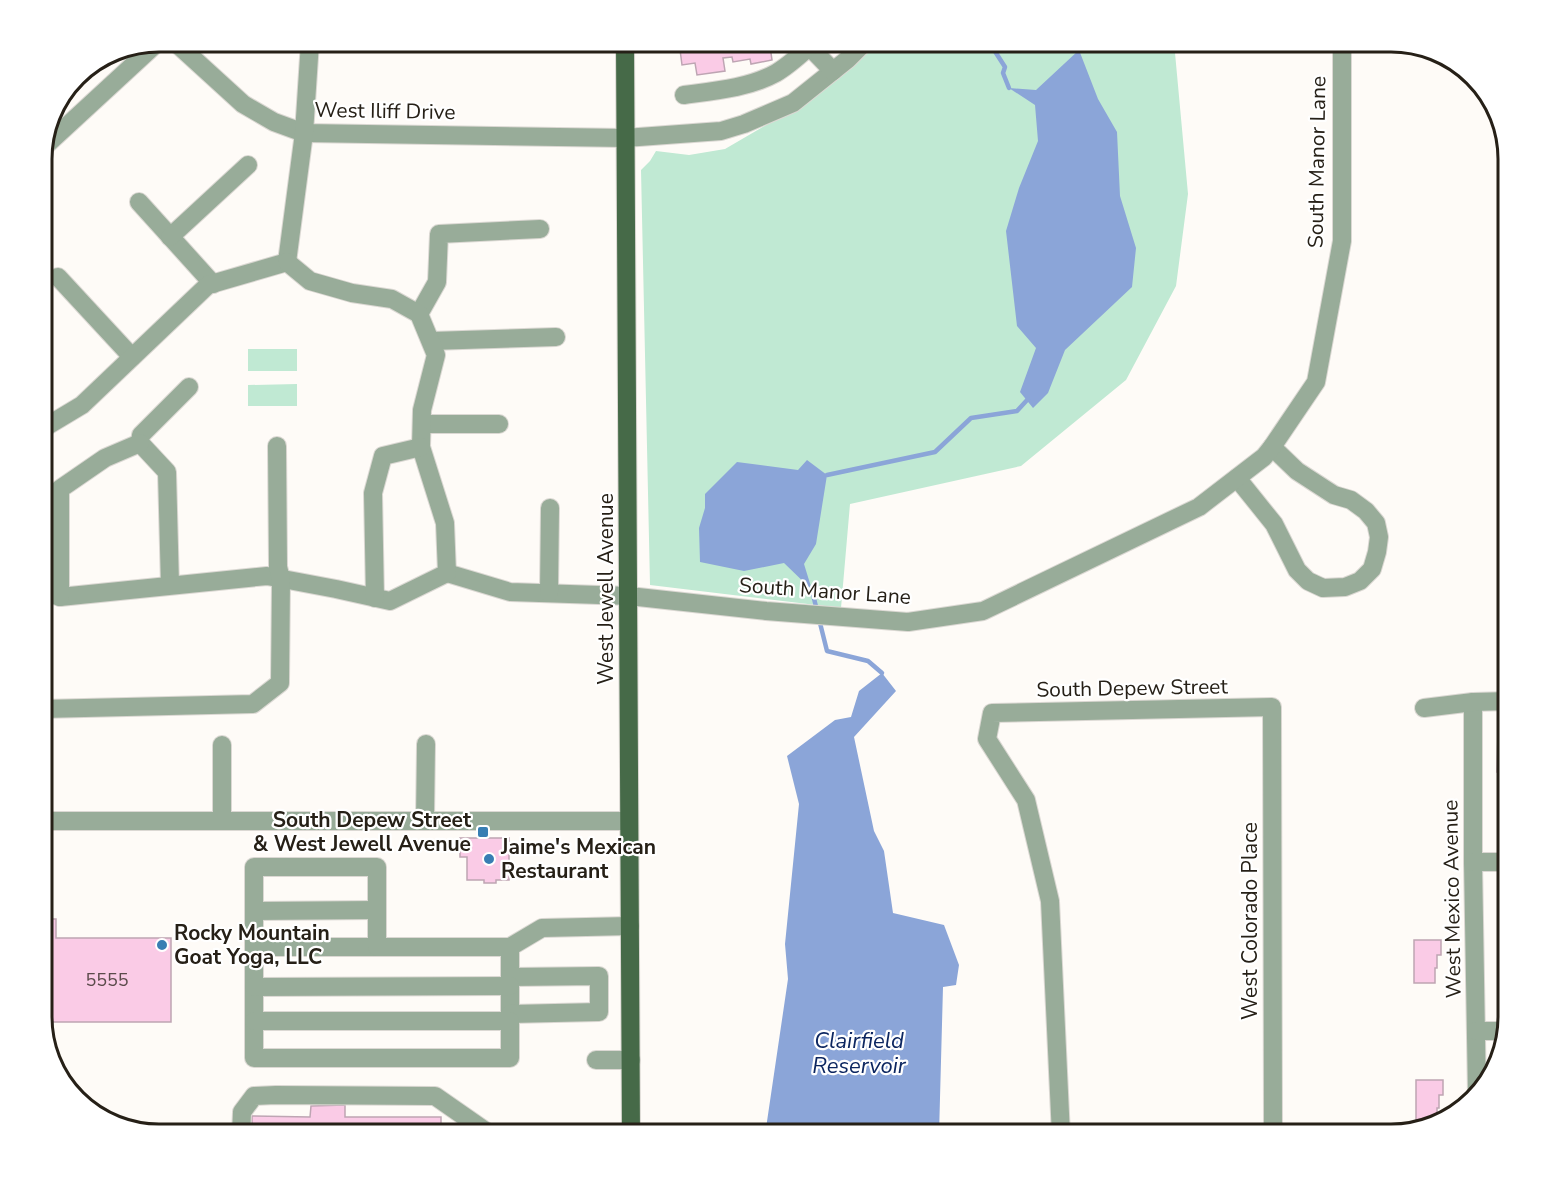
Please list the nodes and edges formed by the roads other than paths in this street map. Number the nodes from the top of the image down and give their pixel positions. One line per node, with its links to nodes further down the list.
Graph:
1 (800, 52): 10 (street)
2 (815, 52): 9 (street)
3 (855, 52): 9 (street, West Iliff Drive)
4 (1342, 52): 32 (street, South Manor Lane)
5 (187, 53): 11 (street, West Iliff Drive)
6 (308, 53): 11 (street)
7 (625, 53): 13 (main road, West Jewell Avenue)
8 (145, 54): 12 (street)
9 (833, 71): 13 (street, West Iliff Drive)
10 (684, 95)
11 (304, 133): 13 (street, West Iliff Drive); 18 (street)
12 (55, 137)
13 (625, 138): 40 (main road, West Jewell Avenue)
14 (248, 165): 17 (street)
15 (139, 202): 17 (street)
16 (540, 229): 21 (street)
17 (170, 237): 20 (street)
18 (287, 262): 20 (street); 21 (street)
19 (58, 277): 24 (street)
20 (213, 284): 24 (street)
21 (419, 314): 23 (street)
22 (556, 337): 23 (street)
23 (431, 340): 27 (street)
24 (132, 357): 26 (street)
25 (189, 387): 29 (street)
26 (53, 420)
27 (422, 424): 28 (street); 31 (street)
28 (499, 424)
29 (140, 443): 37 (street); 41 (street)
30 (277, 446): 36 (street)
31 (421, 447): 35 (street); 42 (street)
32 (1272, 447): 33 (street, South Manor Lane); 33 (street)
33 (1237, 478): 40 (street, South Manor Lane)
34 (550, 508): 38 (street)
35 (447, 573): 38 (street, South Manor Lane); 42 (street)
36 (274, 577): 37 (street); 42 (street); 47 (street)
37 (170, 585): 41 (street)
38 (549, 593): 40 (street, South Manor Lane)
39 (53, 594): 41 (street)
40 (629, 596): 50 (main road, West Jewell Avenue)
41 (60, 597)
42 (375, 598)
43 (1498, 701): 44 (street)
44 (1473, 702): 46 (street); 54 (street, West Mexico Avenue)
45 (1272, 707): 74 (street, South Depew Street); 75 (street, West Colorado Place)
46 (1424, 708)
47 (53, 709)
48 (426, 744): 53 (street)
49 (222, 745): 52 (street)
50 (629, 820): 53 (street); 58 (main road, West Jewell Avenue)
51 (53, 821): 52 (street)
52 (222, 821): 53 (street)
53 (425, 821)
54 (1473, 862): 55 (street); 66 (street, West Mexico Avenue)
55 (1498, 862)
56 (376, 910): 57 (street); 57 (street); 60 (street)
57 (254, 911): 59 (street)
58 (630, 926): 61 (street); 69 (main road, West Jewell Avenue)
59 (254, 947): 60 (street); 63 (street)
60 (376, 947): 61 (street)
61 (510, 947): 62 (street)
62 (510, 981): 63 (street); 64 (street); 64 (street)
63 (254, 987): 65 (street)
64 (510, 1017): 65 (street); 65 (street)
65 (254, 1021)
66 (1476, 1031): 67 (street); 70 (street, West Mexico Avenue)
67 (1498, 1031)
68 (596, 1060): 69 (street)
69 (631, 1060): 73 (main road, West Jewell Avenue)
70 (1477, 1082)
71 (242, 1124): 72 (street)
72 (475, 1124)
73 (631, 1124)
74 (1060, 1124)
75 (1273, 1124)

